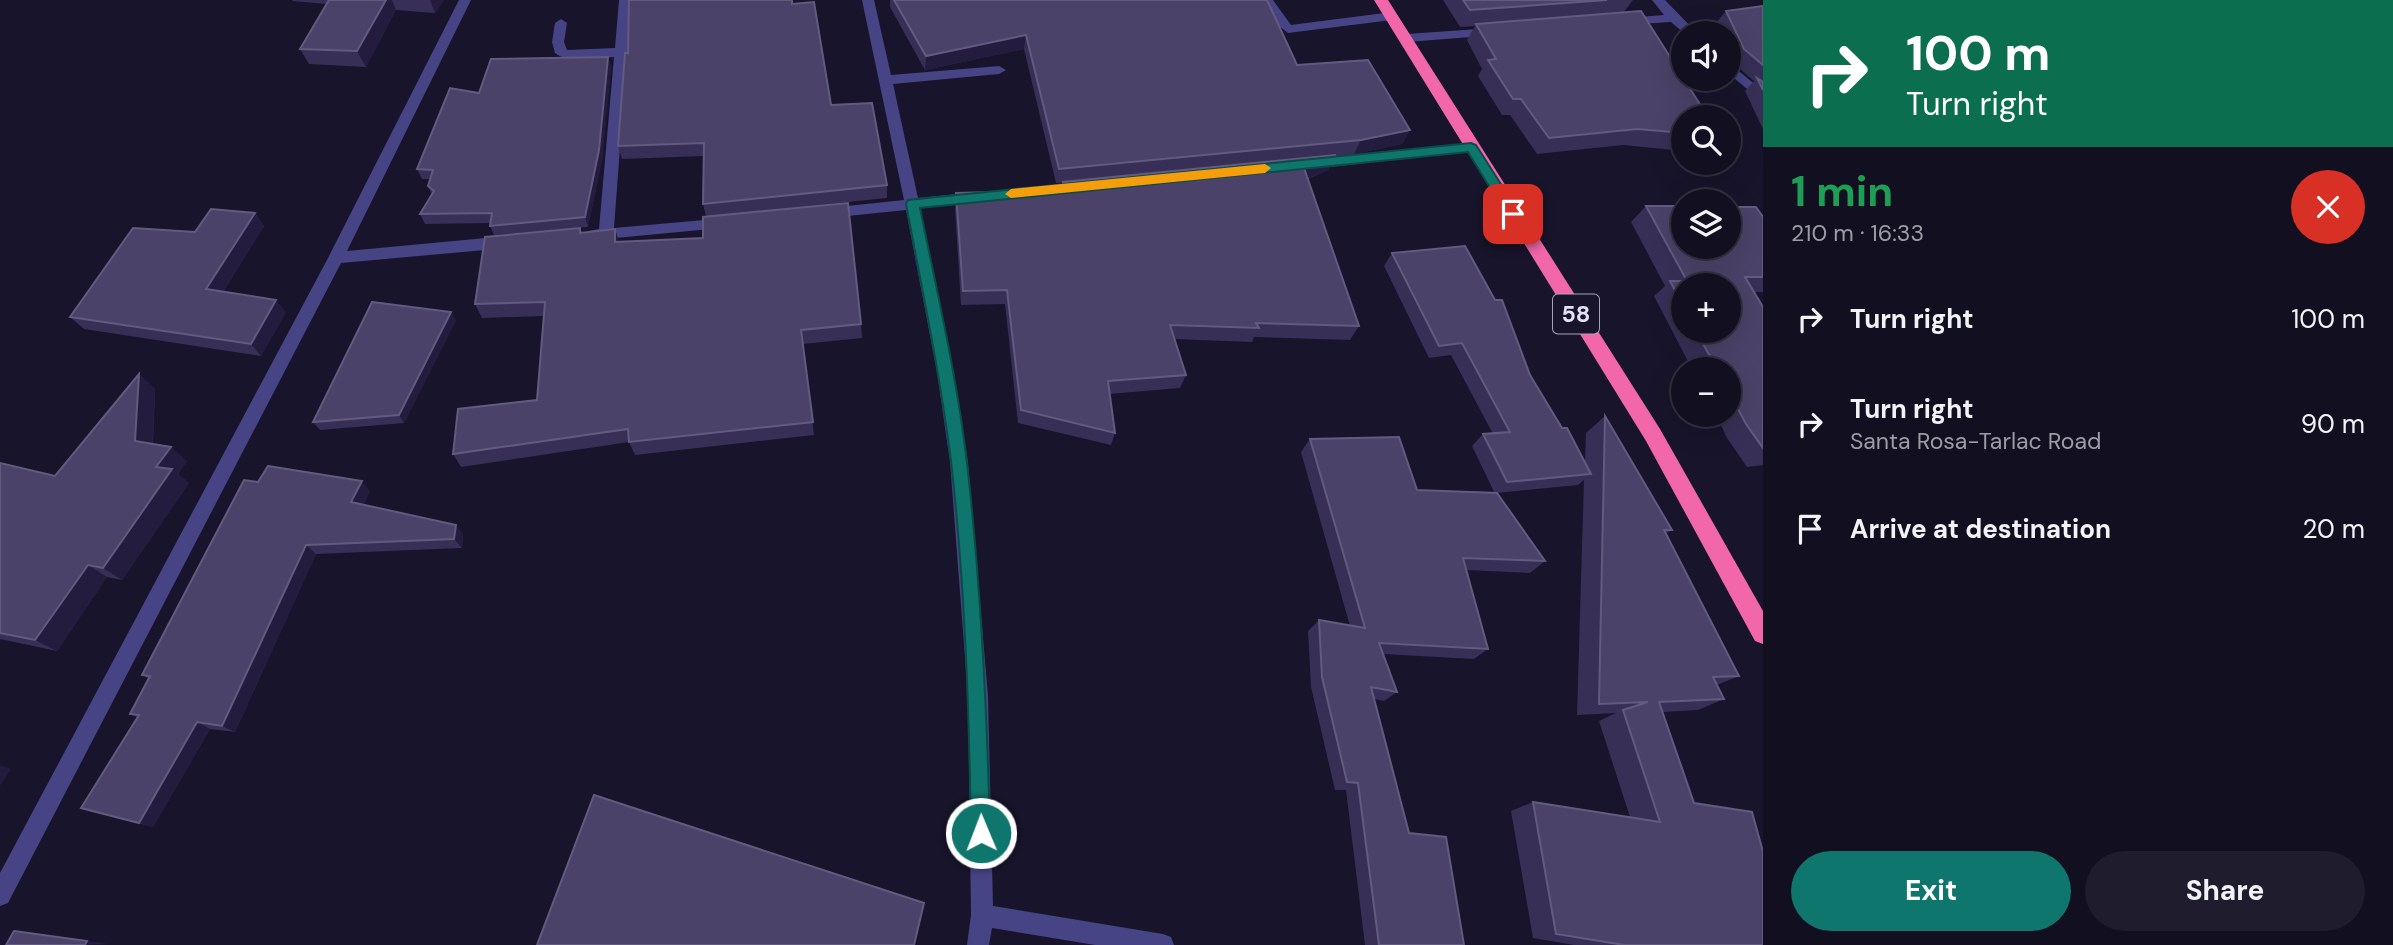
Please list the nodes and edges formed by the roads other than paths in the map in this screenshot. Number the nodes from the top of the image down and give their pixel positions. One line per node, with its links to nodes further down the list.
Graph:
1 (466, 0): 28 (street)
2 (625, 0): 14 (street)
3 (868, 0): 17 (street)
4 (1267, 0): 7 (street)
5 (1381, 0): 7 (highway, 58)
6 (1658, 0): 8 (street)
7 (1392, 16): 13 (highway, 58)
8 (1674, 18): 9 (street); 11 (street)
9 (1677, 21)
10 (561, 23): 14 (street)
11 (1608, 23)
12 (1500, 31): 13 (street)
13 (1407, 38): 19 (highway, 58)
14 (621, 52): 25 (street)
15 (999, 70): 17 (street)
16 (1741, 78): 18 (street)
17 (887, 80): 22 (street)
18 (1763, 98)
19 (1471, 148): 20 (street); 29 (highway, 58)
20 (1297, 165)
21 (1093, 186): 22 (street)
22 (912, 204): 23 (street); 31 (street)
23 (818, 214)
24 (737, 223): 25 (street)
25 (606, 233): 26 (street)
26 (579, 236)
27 (525, 241): 28 (street)
28 (336, 258): 30 (street)
29 (1763, 633)
30 (0, 895)
31 (982, 915): 32 (street); 33 (street)
32 (978, 945)
33 (1163, 945)

